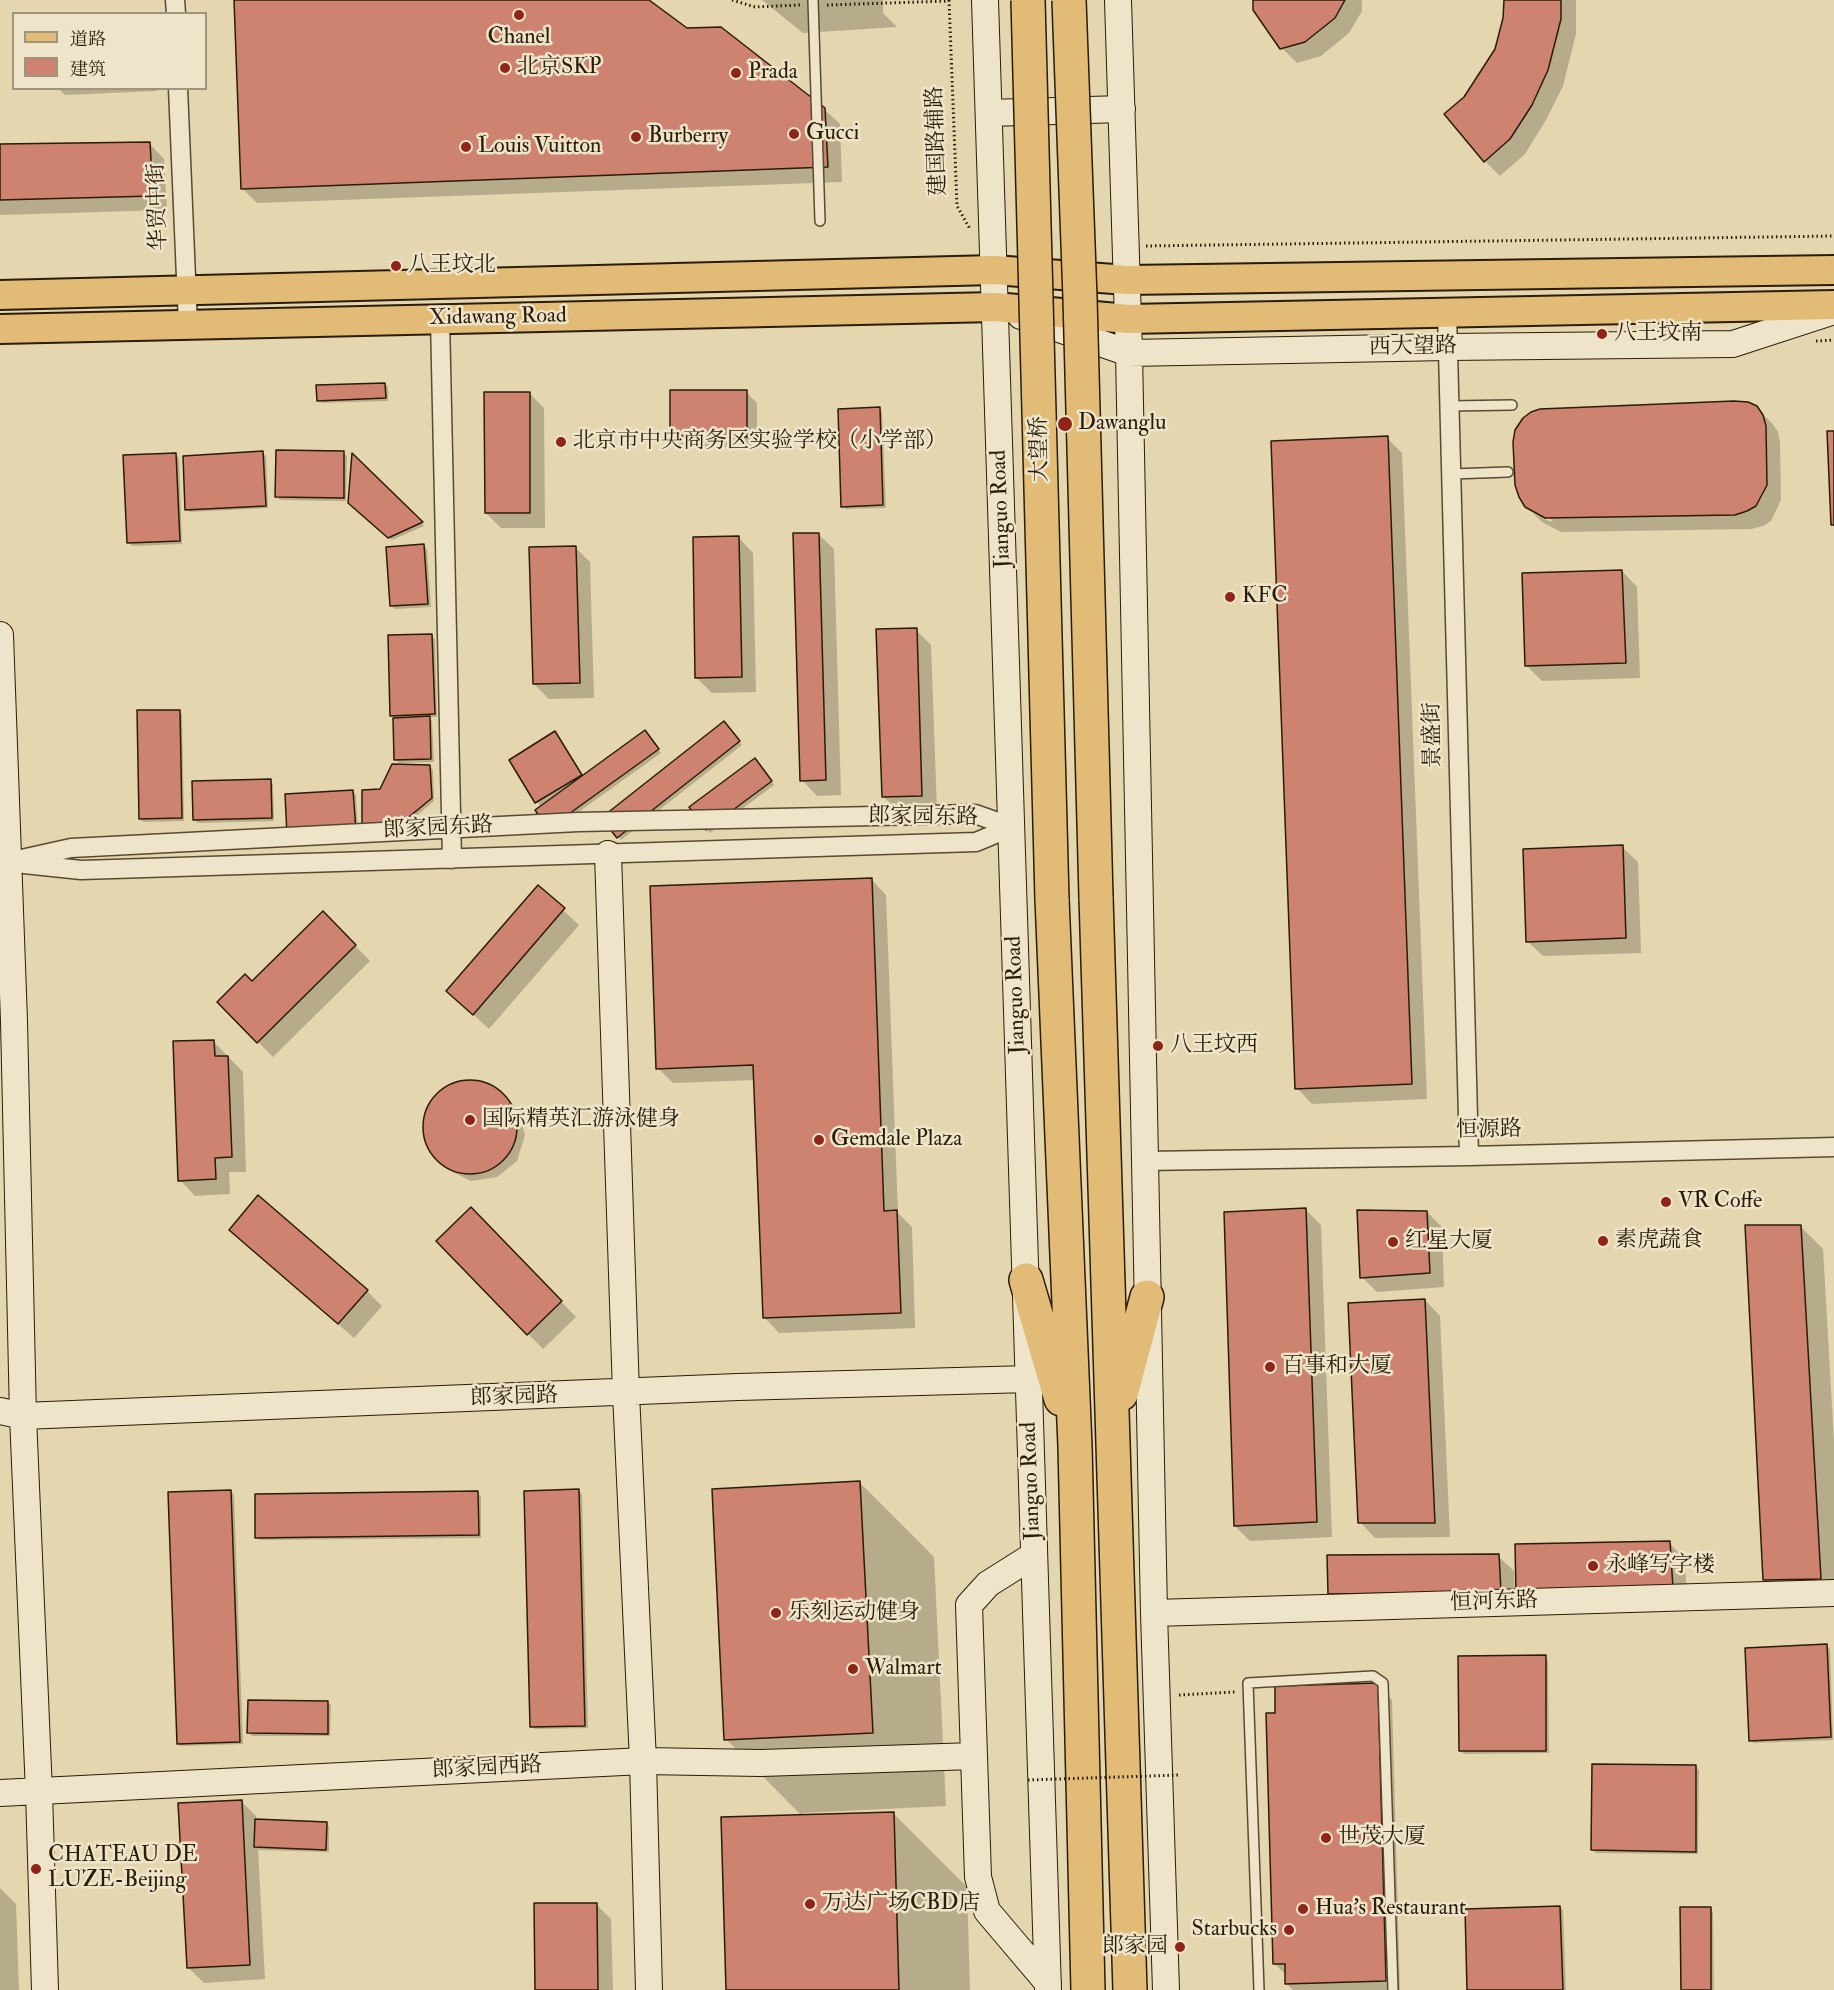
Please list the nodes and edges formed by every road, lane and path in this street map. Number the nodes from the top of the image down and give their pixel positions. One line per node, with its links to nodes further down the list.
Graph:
1 (732, 0): 7 (path)
2 (985, 0): 10 (street, Jianguo Road)
3 (1028, 0): 40 (highway, 大望桥, bridge)
4 (1069, 0): 49 (highway, 大望桥, bridge)
5 (1119, 0): 9 (street)
6 (949, 1): 7 (path); 12 (path, 建国路辅路)
7 (814, 2): 11 (lane)
8 (178, 90): 18 (street, 华贸中街)
9 (1122, 109): 10 (street); 14 (street)
10 (989, 112): 15 (street, Jianguo Road)
11 (820, 221)
12 (973, 234)
13 (1834, 236): 14 (path)
14 (1126, 246): 17 (street)
15 (994, 270): 17 (main road, Xidawang Road); 18 (main road, Xidawang Road); 21 (street, Jianguo Road)
16 (1834, 270): 17 (main road)
17 (1127, 280): 25 (street)
18 (186, 291): 19 (main road, Xidawang Road); 26 (street, 华贸中街)
19 (0, 295)
20 (1834, 305): 23 (main road, 西大望路)
21 (995, 306): 24 (main road, Xidawang Road); 25 (main road, Xidawang Road); 29 (street, 西大望路); 35 (street, Jianguo Road)
22 (1834, 311): 28 (street, 西大望路)
23 (1447, 313): 25 (main road, 西大望路); 28 (street, 景盛街)
24 (440, 319): 26 (main road, Xidawang Road); 36 (street)
25 (1128, 320): 29 (street)
26 (188, 325): 27 (main road, Xidawang Road)
27 (0, 329)
28 (1448, 347): 29 (street, 西大望路); 31 (street, 景盛街)
29 (1129, 353): 43 (street)
30 (1512, 405): 31 (lane)
31 (1449, 406): 33 (street, 景盛街)
32 (1508, 472): 33 (lane)
33 (1452, 474): 42 (street, 景盛街)
34 (0, 635): 39 (street)
35 (1012, 827): 36 (street, 郎家园东路); 37 (street, 郎家园东路); 44 (street, Jianguo Road)
36 (452, 829): 38 (street); 39 (street, 郎家园东路)
37 (608, 854): 38 (street, 郎家园东路); 47 (street)
38 (452, 859): 39 (street, 郎家园东路)
39 (4, 861): 48 (street)
40 (1052, 899): 50 (highway, Jianguo Road)
41 (1834, 1147): 42 (street, 恒源路)
42 (1468, 1156): 43 (street, 恒源路)
43 (1145, 1161): 45 (street)
44 (1026, 1280): 46 (street, Jianguo Road); 50 (highway)
45 (1147, 1297): 49 (highway); 53 (street)
46 (1029, 1379): 47 (street, 郎家园路); 51 (street, Jianguo Road)
47 (626, 1393): 48 (street, 郎家园路); 57 (street)
48 (12, 1413): 60 (street)
49 (1112, 1427): 66 (highway)
50 (1075, 1446): 65 (highway, Jianguo Road)
51 (1034, 1555): 56 (street); 62 (street, Jianguo Road)
52 (1834, 1593): 53 (street, 恒河东路)
53 (1154, 1613): 55 (street)
54 (1248, 1691): 55 (path); 68 (lane); 69 (lane)
55 (1156, 1697): 67 (street)
56 (974, 1756): 57 (street, 郎家园西路); 62 (street)
57 (643, 1761): 60 (street, 郎家园西路); 64 (street)
58 (1179, 1775): 59 (path, bridge)
59 (1028, 1780)
60 (39, 1792): 61 (street, 郎家园西路); 63 (street)
61 (0, 1793)
62 (1048, 1986)
63 (45, 1990)
64 (649, 1990)
65 (1088, 1990)
66 (1130, 1990)
67 (1166, 1990)
68 (1259, 1990)
69 (1394, 1990)

